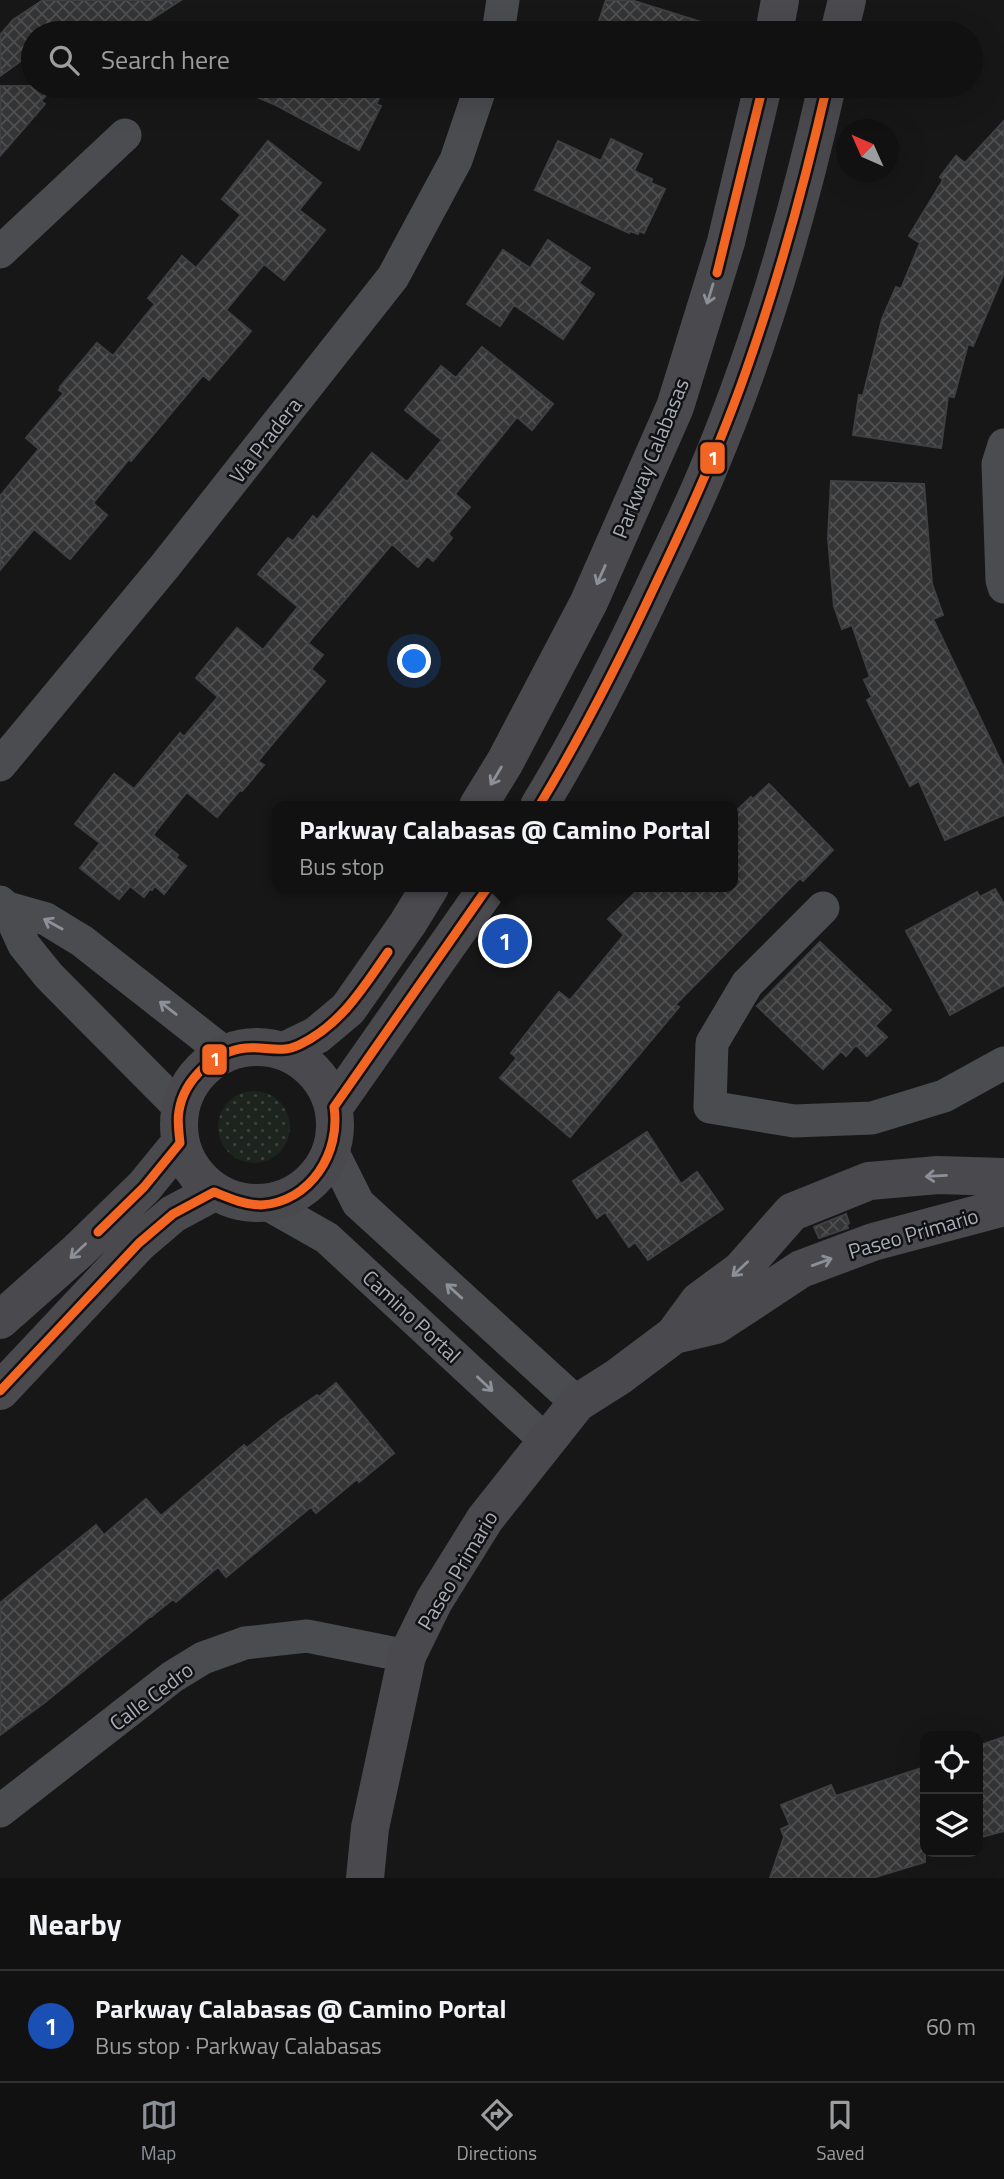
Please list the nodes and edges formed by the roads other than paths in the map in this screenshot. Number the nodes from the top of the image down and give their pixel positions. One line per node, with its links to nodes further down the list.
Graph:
1 (503, 0): 4 (street)
2 (780, 0): 5 (street)
3 (846, 0): 6 (street)
4 (500, 21)
5 (776, 21)
6 (842, 21)
7 (477, 98): 14 (street, Via Pradera)
8 (760, 98): 15 (street, Parkway Calabasas, one-way to 15)
9 (824, 98): 16 (street)
10 (125, 135): 11 (street)
11 (0, 252)
12 (1004, 445): 13 (street)
13 (1003, 582)
14 (0, 765)
15 (481, 801)
16 (541, 801)
17 (427, 892): 23 (street)
18 (484, 892): 26 (street)
19 (3, 905): 21 (street, one-way to 19); 22 (street)
20 (823, 908): 25 (street)
21 (126, 975): 22 (street); 24 (street, one-way to 21)
22 (90, 1018): 27 (street)
23 (284, 1051): 24 (street); 26 (street)
24 (226, 1054): 27 (street)
25 (1004, 1063)
26 (334, 1107): 28 (street)
27 (180, 1125): 30 (street); 33 (street, one-way to 33)
28 (332, 1151): 31 (street); 36 (street, one-way to 28)
29 (1004, 1177): 34 (street, Paseo Primario, one-way to 34)
30 (215, 1192): 31 (street); 35 (street)
31 (267, 1204): 37 (street, Camino Portal, one-way to 37)
32 (1004, 1207): 34 (street, Paseo Primario, one-way to 32)
33 (0, 1320)
34 (674, 1335): 36 (street, Paseo Primario)
35 (0, 1391)
36 (577, 1404): 37 (street, Paseo Primario)
37 (547, 1442): 38 (street, Paseo Primario)
38 (407, 1656): 39 (street, Calle Cedro); 40 (street, Paseo Primario)
39 (0, 1811)
40 (365, 1878)

